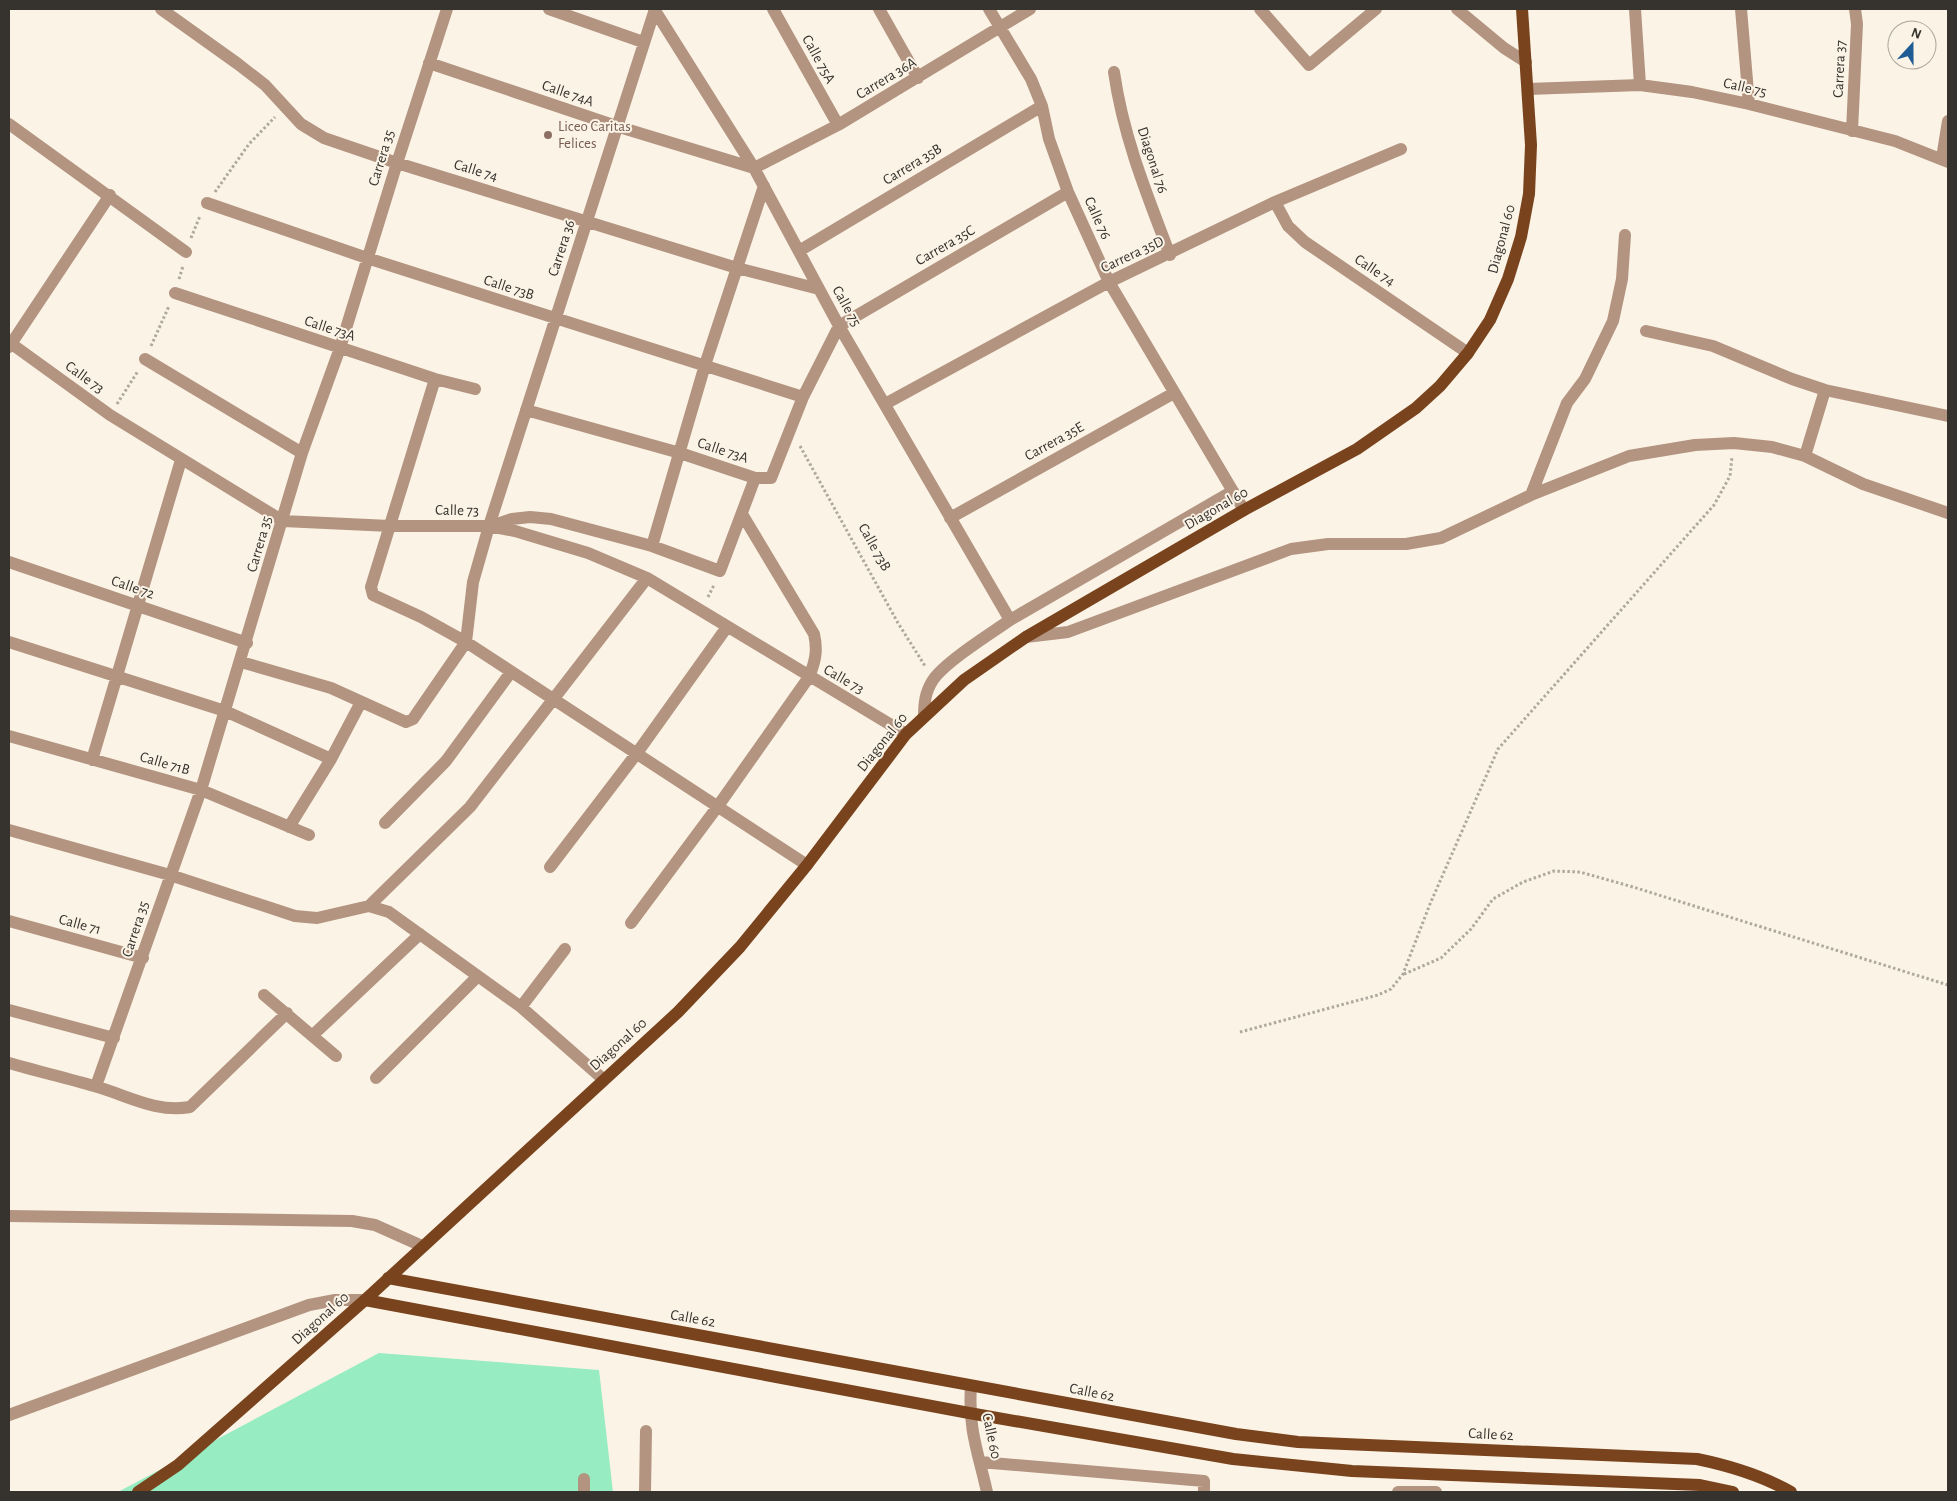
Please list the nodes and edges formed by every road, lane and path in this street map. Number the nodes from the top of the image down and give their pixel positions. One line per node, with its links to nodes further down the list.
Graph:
1 (161, 9): 35 (street, Calle 74)
2 (447, 9): 21 (street, Carrera 35)
3 (549, 9): 19 (street)
4 (654, 9): 19 (street, Carrera 36); 36 (street, Calle 75)
5 (773, 9): 31 (street, Calle 75A)
6 (879, 9): 23 (street)
7 (989, 9): 18 (street, Calle 76)
8 (1030, 9): 18 (street, Carrera 36A)
9 (1260, 9): 10 (street)
10 (1376, 9)
11 (1457, 9): 20 (street)
12 (1522, 9): 20 (main road, Diagonal 60)
13 (1635, 9): 24 (street)
14 (1741, 9): 26 (street)
15 (1855, 9): 17 (street, Carrera 37)
16 (1862, 9): 17 (street)
17 (1857, 24): 32 (street, Carrera 37)
18 (999, 26): 23 (street, Carrera 36A); 27 (street, Calle 76)
19 (643, 42): 30 (street, Carrera 36)
20 (1526, 62): 25 (main road, Diagonal 60)
21 (429, 63): 30 (street, Calle 74A); 35 (street, Carrera 35)
22 (1114, 72): 46 (street, Diagonal 76)
23 (918, 78): 31 (street, Carrera 36A)
24 (1640, 86): 25 (street, Calle 75); 26 (street, Calle 75)
25 (1528, 90): 57 (main road, Diagonal 60)
26 (1749, 104): 32 (street, Calle 75)
27 (1042, 106): 38 (street, Calle 76); 44 (street, Carrera 35B)
28 (1948, 121): 34 (street)
29 (9, 124): 39 (street)
30 (616, 126): 36 (street, Calle 74A); 42 (street, Carrera 36)
31 (838, 126): 36 (street, Carrera 36A)
32 (1852, 131): 34 (street, Calle 75)
33 (1401, 149): 40 (street, Carrera 35D)
34 (1945, 160)
35 (397, 163): 42 (street, Calle 74); 47 (street, Carrera 35)
36 (754, 168): 37 (street, Calle 75)
37 (764, 186): 44 (street, Calle 75); 48 (street)
38 (1068, 192): 49 (street, Calle 76); 53 (street, Carrera 35C)
39 (110, 195): 45 (street); 55 (street)
40 (1275, 202): 46 (street, Carrera 35D); 57 (street, Calle 74)
41 (207, 203): 47 (street, Calle 73B)
42 (587, 222): 48 (street, Calle 74); 52 (street, Carrera 36)
43 (1625, 235): 76 (street)
44 (799, 251): 50 (street, Calle 75)
45 (186, 252)
46 (1170, 255): 49 (street, Carrera 35D)
47 (367, 258): 52 (street, Calle 73B); 56 (street, Carrera 35)
48 (737, 268): 50 (street, Calle 74); 59 (street)
49 (1109, 282): 63 (street, Calle 76); 65 (street, Carrera 35D)
50 (819, 289): 53 (street, Calle 75)
51 (175, 293): 56 (street, Calle 73A)
52 (556, 319): 59 (street, Calle 73B); 66 (street, Carrera 36)
53 (839, 326): 64 (street); 65 (street, Calle 75)
54 (1646, 330): 62 (street)
55 (10, 344): 73 (street, Calle 73)
56 (340, 348): 60 (street, Calle 73A); 70 (street, Carrera 35)
57 (1468, 353): 77 (main road, Diagonal 60)
58 (145, 359): 70 (street)
59 (706, 365): 64 (street, Calle 73B); 71 (street)
60 (435, 380): 61 (street, Calle 73A); 82 (street)
61 (475, 389)
62 (1825, 390): 67 (street); 72 (street)
63 (1174, 393): 75 (street, Calle 76); 80 (street, Carrera 35E)
64 (803, 397): 68 (street)
65 (885, 404): 80 (street, Calle 75)
66 (526, 410): 71 (street, Calle 73A); 83 (street, Carrera 36)
67 (1948, 416)
68 (790, 428): 74 (street); 100 (path, Calle 73B)
69 (1734, 443): 72 (street); 76 (street); 125 (path)
70 (302, 453): 81 (street, Carrera 35)
71 (680, 453): 74 (street, Calle 73A); 84 (street)
72 (1805, 456): 78 (street)
73 (181, 460): 81 (street, Calle 73); 88 (street)
74 (760, 478): 79 (street)
75 (1233, 492): 77 (street, Calle 76); 90 (street)
76 (1531, 494): 92 (street)
77 (1244, 510): 92 (main road, Diagonal 60)
78 (1948, 513)
79 (742, 514): 86 (street); 99 (street)
80 (950, 518): 90 (street, Calle 75)
81 (282, 521): 82 (street, Calle 73); 95 (street, Carrera 35)
82 (390, 526): 83 (street, Calle 73); 94 (street)
83 (490, 526): 84 (street); 87 (street, Calle 73); 94 (street, Carrera 36)
84 (652, 546): 86 (street)
85 (9, 562): 88 (street, Calle 72)
86 (720, 571): 89 (path)
87 (648, 578): 89 (street, Calle 73); 101 (street)
88 (138, 606): 95 (street, Calle 72); 98 (street)
89 (702, 611): 91 (street, Calle 73)
90 (1010, 620): 100 (street)
91 (727, 626): 99 (street, Calle 73); 107 (street)
92 (1026, 637): 104 (main road, Diagonal 60)
93 (9, 642): 98 (street)
94 (466, 642): 97 (street); 102 (street)
95 (247, 643): 96 (street, Carrera 35)
96 (241, 662): 102 (street); 103 (street, Carrera 35)
97 (511, 672): 101 (street); 112 (street)
98 (117, 677): 103 (street); 109 (street)
99 (809, 677): 105 (street, Calle 73); 111 (street)
100 (933, 680): 104 (street)
101 (554, 699): 107 (street); 119 (street)
102 (361, 702): 108 (street)
103 (225, 711): 108 (street); 110 (street, Carrera 35)
104 (924, 717): 105 (main road, Diagonal 60)
105 (906, 734): 116 (main road, Diagonal 60)
106 (9, 736): 109 (street, Calle 71B)
107 (637, 753): 111 (street); 117 (street)
108 (331, 759): 113 (street)
109 (92, 760): 110 (street, Calle 71B)
110 (201, 790): 113 (street, Calle 71B); 118 (street, Carrera 35)
111 (718, 806): 116 (street); 121 (street)
112 (384, 824)
113 (289, 827): 115 (street, Calle 71B)
114 (9, 830): 118 (street)
115 (309, 835)
116 (807, 865): 138 (main road, Diagonal 60)
117 (550, 867)
118 (170, 876): 119 (street); 124 (street, Carrera 35)
119 (369, 906): 122 (street)
120 (9, 921): 124 (street, Calle 71)
121 (631, 923)
122 (420, 934): 126 (street); 133 (street)
123 (565, 949): 129 (street)
124 (143, 958): 134 (street, Carrera 35)
125 (1403, 974): 127 (path); 132 (path)
126 (478, 976): 129 (street); 137 (street)
127 (1948, 985)
128 (264, 995): 131 (street)
129 (521, 1007): 138 (street)
130 (9, 1010): 134 (street)
131 (287, 1013): 133 (street); 139 (street)
132 (1240, 1032)
133 (313, 1035): 135 (street)
134 (114, 1038): 139 (street, Carrera 35)
135 (336, 1056)
136 (9, 1063): 139 (street)
137 (376, 1078)
138 (603, 1079): 141 (main road, Diagonal 60)
139 (96, 1086)
140 (9, 1216): 141 (street)
141 (422, 1246): 142 (main road, Diagonal 60)
142 (388, 1278): 143 (main road, Diagonal 60); 144 (main road, Calle 62)
143 (365, 1300): 145 (main road); 146 (street); 153 (main road, Diagonal 60)
144 (971, 1386): 145 (street, Calle 60); 160 (main road, Calle 62)
145 (969, 1413): 148 (street, Calle 60); 149 (main road)
146 (9, 1415)
147 (646, 1431): 155 (street)
148 (980, 1462): 151 (street); 156 (street, Calle 60)
149 (1437, 1474): 152 (main road); 158 (street)
150 (584, 1478): 154 (street)
151 (1204, 1486)
152 (1622, 1487): 159 (main road)
153 (138, 1492)
154 (584, 1492)
155 (645, 1492)
156 (988, 1492)
157 (1398, 1492): 158 (street)
158 (1436, 1492)
159 (1733, 1492)
160 (1791, 1492)

